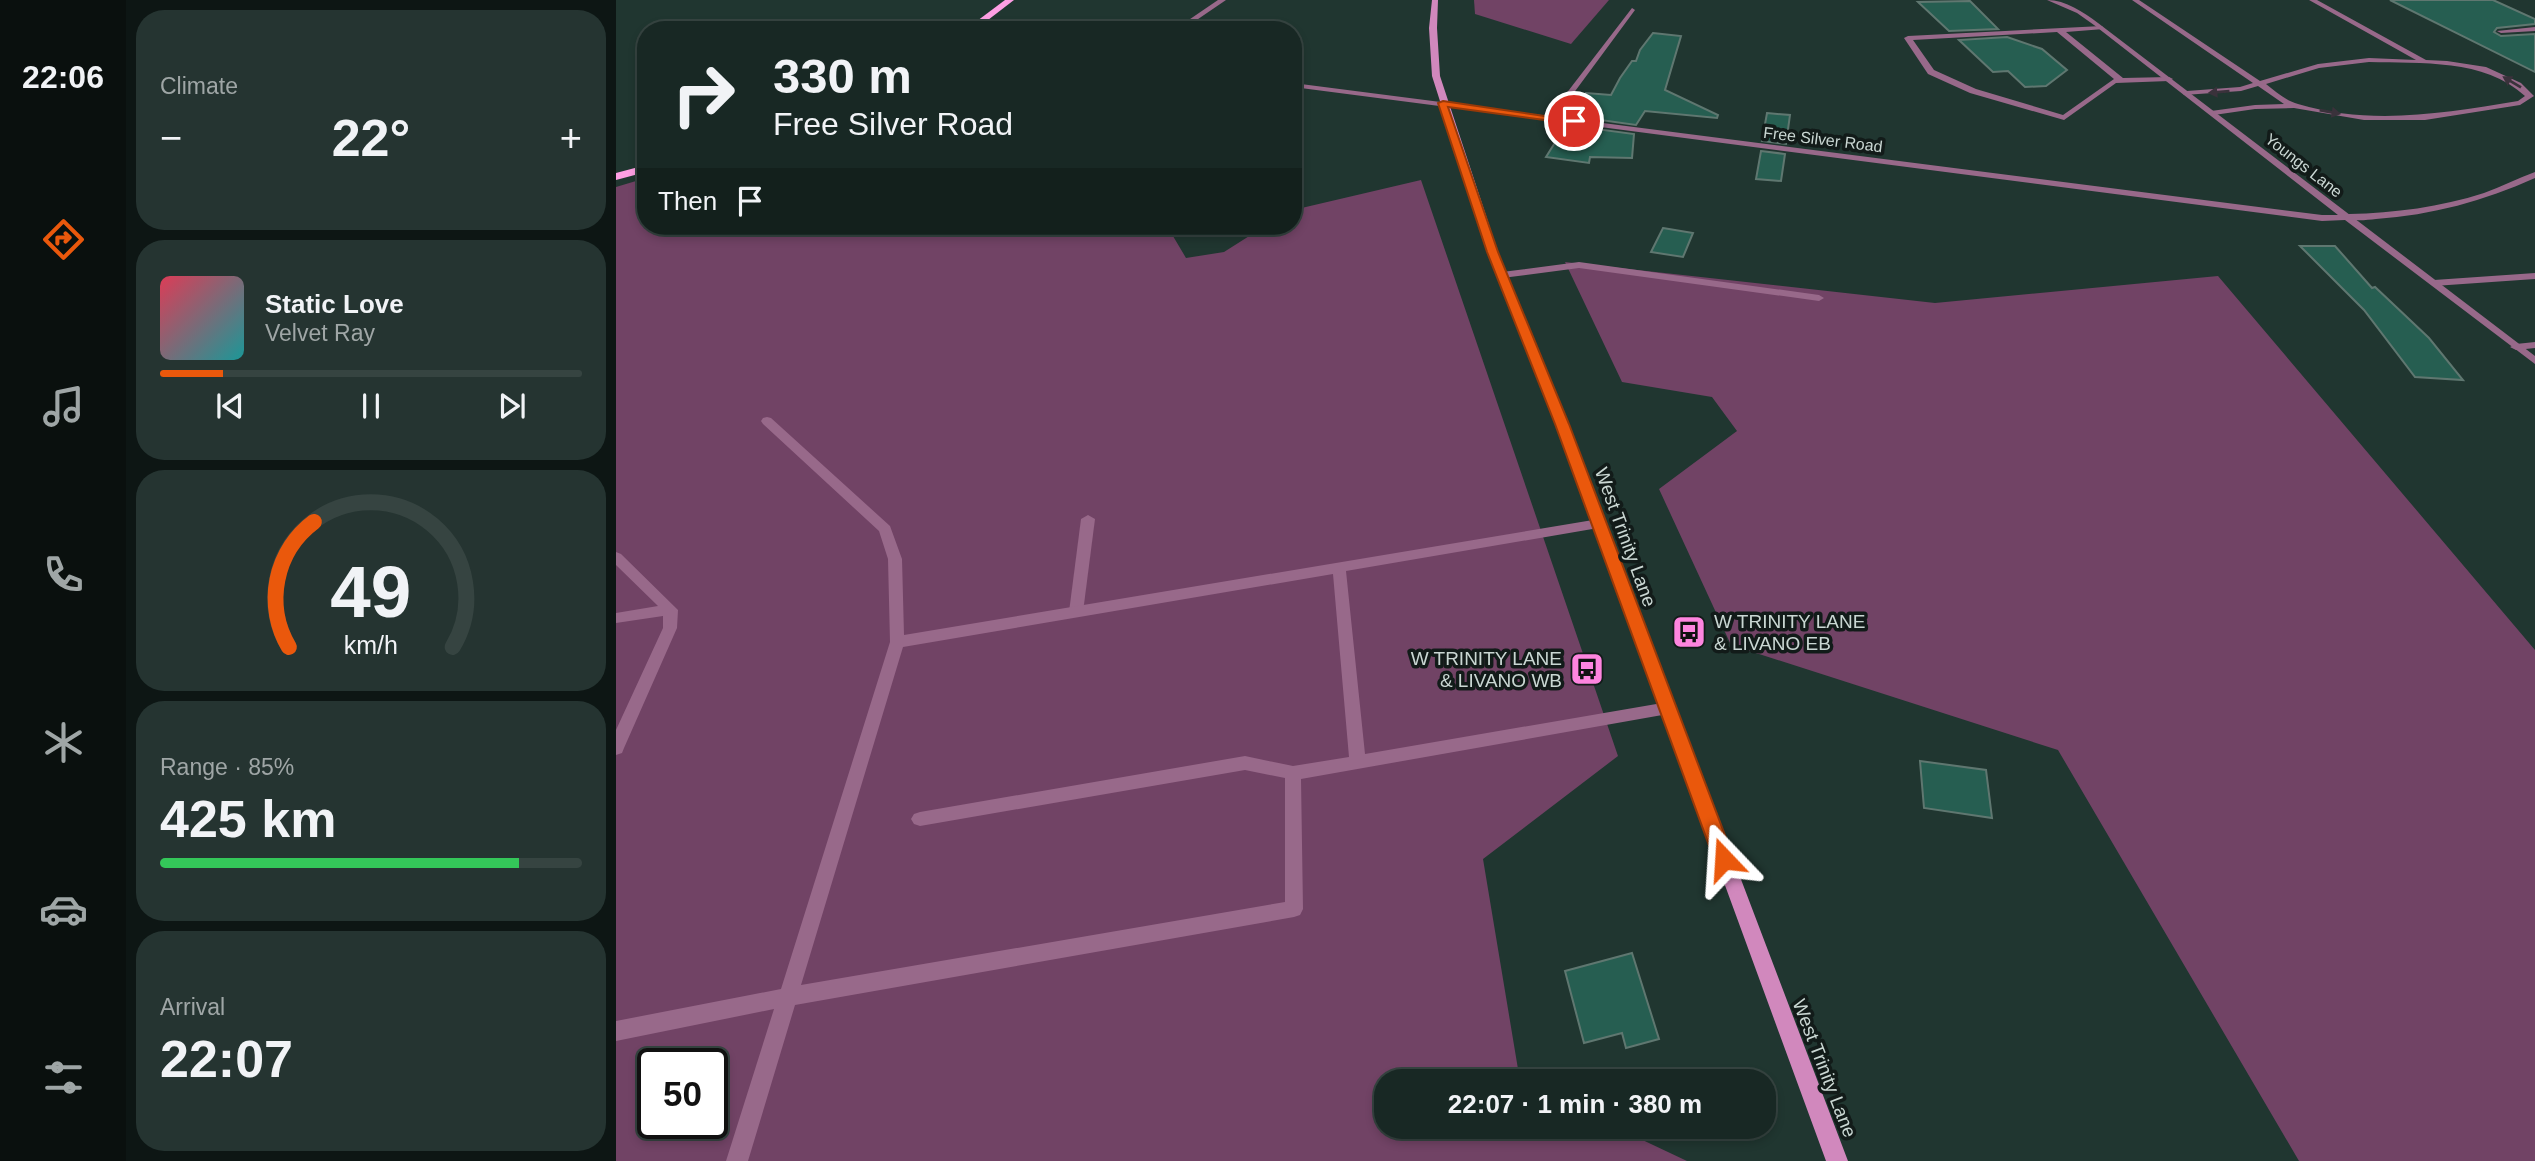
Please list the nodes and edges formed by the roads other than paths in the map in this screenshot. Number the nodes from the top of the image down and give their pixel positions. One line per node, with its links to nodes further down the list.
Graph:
1 (1010, 0): 8 (main road)
2 (1223, 0): 9 (street)
3 (1435, 0): 20 (main road, West Trinity Lane)
4 (2050, 0): 10 (street, Youngs Lane)
5 (2135, 0): 17 (street)
6 (2312, 0): 14 (street)
7 (1632, 10): 23 (street)
8 (981, 21)
9 (1191, 21)
10 (2102, 28): 12 (street); 15 (street, Youngs Lane)
11 (2535, 29): 13 (street)
12 (2060, 31): 16 (street); 16 (street)
13 (2501, 31)
14 (2427, 62): 17 (street); 21 (street, one-way to 14)
15 (2169, 79): 16 (street); 19 (street, Youngs Lane)
16 (2120, 81)
17 (2258, 84): 19 (street, one-way to 19); 21 (street)
18 (1302, 86): 20 (street, Free Silver Road)
19 (2187, 93): 22 (street, Youngs Lane)
20 (1443, 103): 23 (street, Free Silver Road); 28 (main road, West Trinity Lane)
21 (2294, 106): 22 (street)
22 (2214, 113): 27 (street, Youngs Lane)
23 (1551, 118): 27 (street, Free Silver Road)
24 (637, 171): 26 (main road)
25 (2535, 175): 27 (street, Free Silver Road)
26 (616, 177)
27 (2349, 218): 30 (street, Youngs Lane)
28 (1502, 275): 31 (street); 37 (main road, West Trinity Lane)
29 (2535, 276): 30 (street)
30 (2434, 283): 33 (street, Youngs Lane)
31 (1819, 298)
32 (2535, 345): 33 (street)
33 (2516, 347): 34 (street, Youngs Lane)
34 (2535, 361)
35 (768, 421): 43 (street)
36 (1088, 519): 41 (street)
37 (1599, 524): 39 (street); 44 (main road, West Trinity Lane)
38 (616, 557): 40 (street)
39 (1339, 568): 41 (street); 46 (street)
40 (671, 610): 42 (street); 45 (street)
41 (1076, 612): 43 (street)
42 (616, 618)
43 (897, 642): 49 (street)
44 (1668, 708): 46 (street); 52 (main road, West Trinity Lane)
45 (616, 748)
46 (1358, 762): 47 (street)
47 (1293, 773): 48 (street); 49 (street)
48 (920, 819)
49 (787, 997): 50 (street); 51 (street)
50 (616, 1031)
51 (737, 1161)
52 (1837, 1161)

